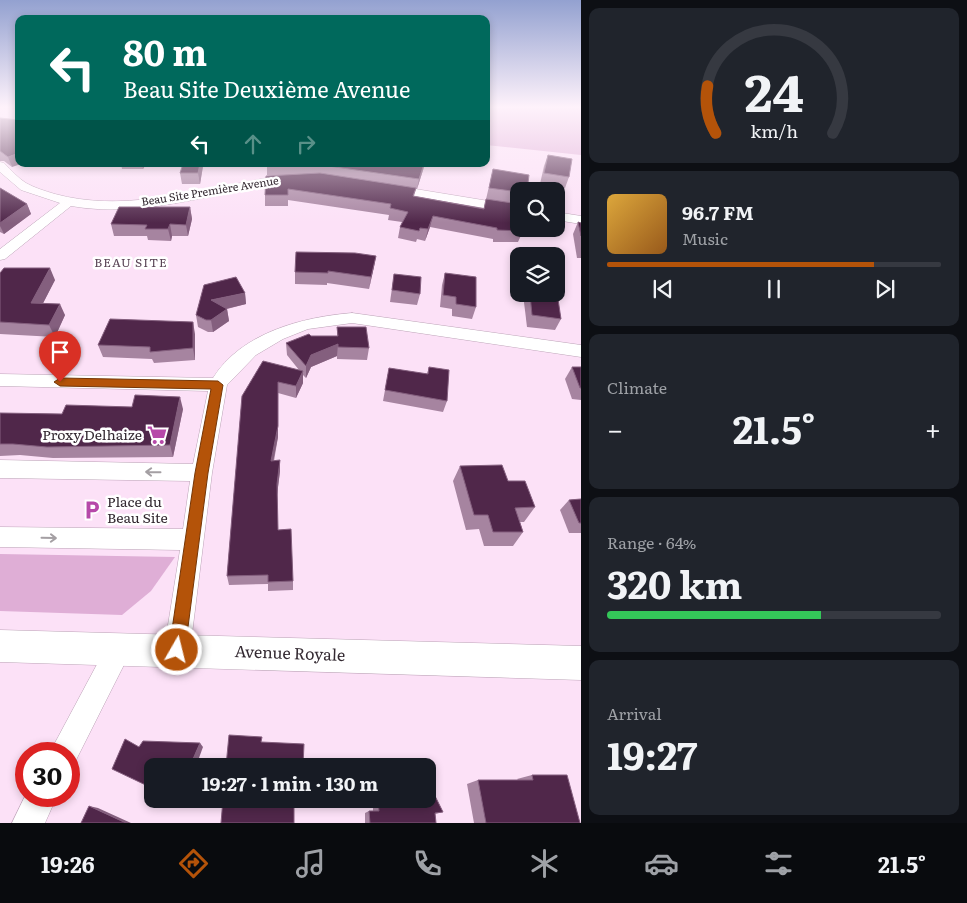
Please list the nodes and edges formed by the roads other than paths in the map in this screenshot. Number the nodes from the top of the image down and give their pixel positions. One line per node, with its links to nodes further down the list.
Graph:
1 (0, 165): 4 (street, Beau Site Première Avenue)
2 (300, 179): 4 (street, Beau Site Première Avenue)
3 (378, 187): 5 (street)
4 (66, 203): 8 (street)
5 (510, 209)
6 (565, 217): 7 (street)
7 (581, 220)
8 (0, 256)
9 (581, 351): 11 (street)
10 (0, 380): 11 (street)
11 (218, 385): 13 (street)
12 (0, 469): 13 (street, one-way to 12)
13 (202, 473): 15 (street)
14 (0, 536): 15 (street, one-way to 15)
15 (192, 540): 18 (street)
16 (0, 646): 17 (street, Avenue Royale)
17 (119, 649): 18 (street, Avenue Royale); 20 (street)
18 (177, 650): 19 (street, Avenue Royale)
19 (581, 663)
20 (70, 742)
21 (36, 807): 22 (street)
22 (28, 823)

